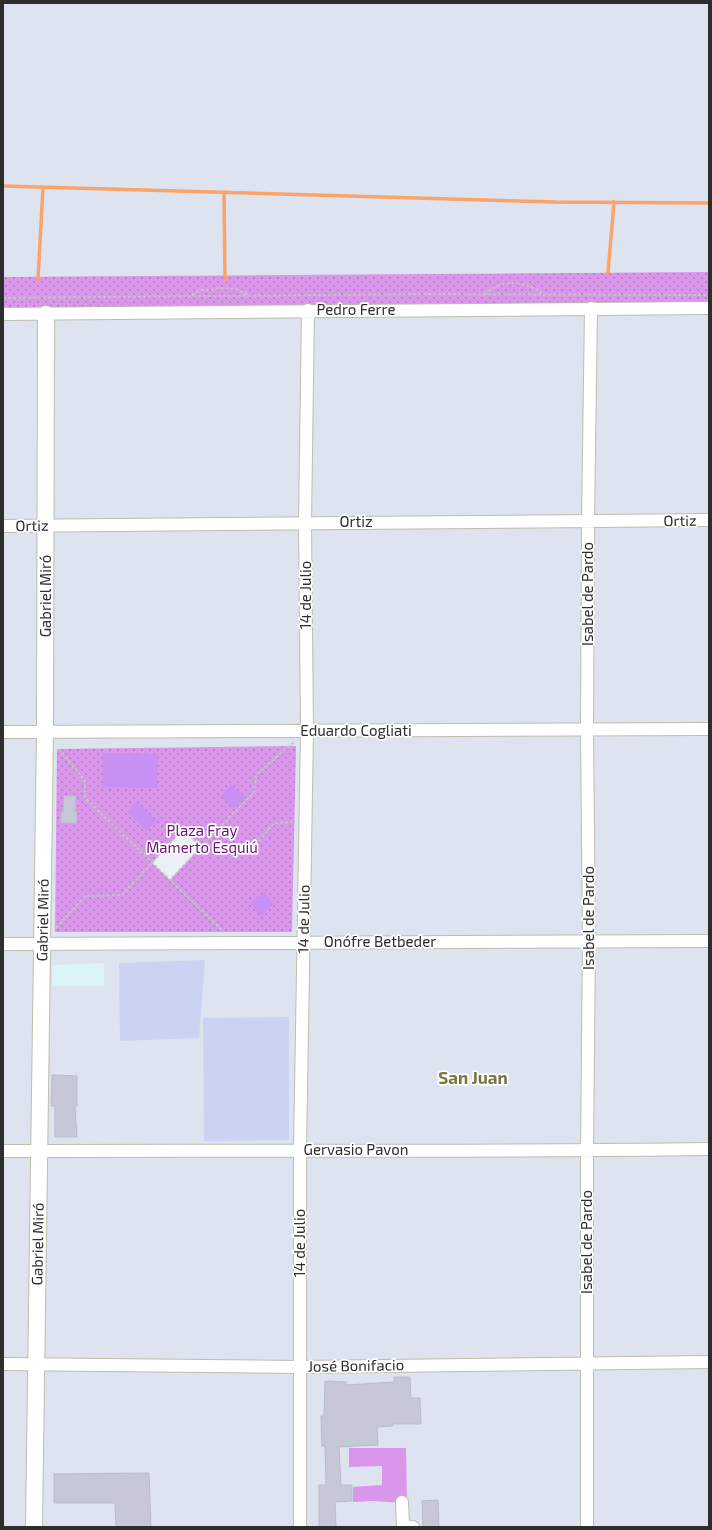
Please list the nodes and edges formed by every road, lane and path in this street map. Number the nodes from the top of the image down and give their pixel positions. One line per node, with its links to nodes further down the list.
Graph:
1 (227, 289): 5 (path); 6 (path); 7 (path)
2 (484, 295): 3 (path); 3 (path); 7 (path)
3 (544, 295): 4 (path); 11 (path)
4 (709, 295)
5 (191, 296): 6 (path); 8 (path)
6 (226, 296): 7 (path)
7 (251, 296)
8 (3, 298)
9 (591, 308): 10 (street, Pedro Ferre); 11 (street, Pedro Ferre); 17 (street, Isabel de Pardo)
10 (709, 308)
11 (551, 309): 12 (street, Pedro Ferre)
12 (308, 310): 14 (street, Pedro Ferre); 16 (street, 14 de Julio)
13 (3, 314): 14 (street, Pedro Ferre)
14 (46, 314): 18 (street, Gabriel Miró)
15 (709, 520): 17 (street, Ortiz)
16 (305, 522): 17 (street, Ortiz); 18 (street, Ortiz); 22 (street, 14 de Julio)
17 (588, 522): 21 (street, Isabel de Pardo)
18 (46, 525): 19 (street, Ortiz); 24 (street, Gabriel Miró)
19 (3, 526)
20 (709, 729): 21 (street, Eduardo Cogliati)
21 (587, 730): 22 (street, Eduardo Cogliati); 29 (street, Isabel de Pardo)
22 (307, 731): 24 (street, Eduardo Cogliati); 25 (street, 14 de Julio); 26 (path)
23 (3, 732): 24 (street, Eduardo Cogliati)
24 (45, 732): 27 (path); 34 (street, Gabriel Miró)
25 (306, 822): 26 (path); 31 (street, 14 de Julio)
26 (201, 846): 27 (path); 28 (path)
27 (152, 863): 28 (path); 34 (path)
28 (170, 880): 32 (path)
29 (589, 940): 30 (street, Onófre Betbeder); 31 (street, Onófre Betbeder); 39 (street, Isabel de Pardo)
30 (709, 941)
31 (304, 942): 32 (street, Onófre Betbeder); 36 (street, 14 de Julio)
32 (235, 943): 34 (street, Onófre Betbeder)
33 (3, 944): 34 (street, Onófre Betbeder)
34 (42, 944): 38 (street, Gabriel Miró)
35 (709, 1149): 39 (street, Gervasio Pavon)
36 (300, 1150): 38 (street, Gervasio Pavon); 39 (street, Gervasio Pavon); 44 (street, 14 de Julio)
37 (3, 1151): 38 (street, Gervasio Pavon)
38 (39, 1151): 42 (street, Gabriel Miró)
39 (587, 1151): 43 (street, Isabel de Pardo)
40 (709, 1362): 43 (street, José Bonifacio)
41 (3, 1364): 42 (street, José Bonifacio)
42 (36, 1364): 44 (street, José Bonifacio); 46 (street, Gabriel Miró)
43 (587, 1364): 44 (street, José Bonifacio); 49 (street, Isabel de Pardo)
44 (300, 1366): 47 (street, 14 de Julio)
45 (402, 1502): 48 (street)
46 (34, 1527)
47 (300, 1527)
48 (413, 1527)
49 (587, 1527)

